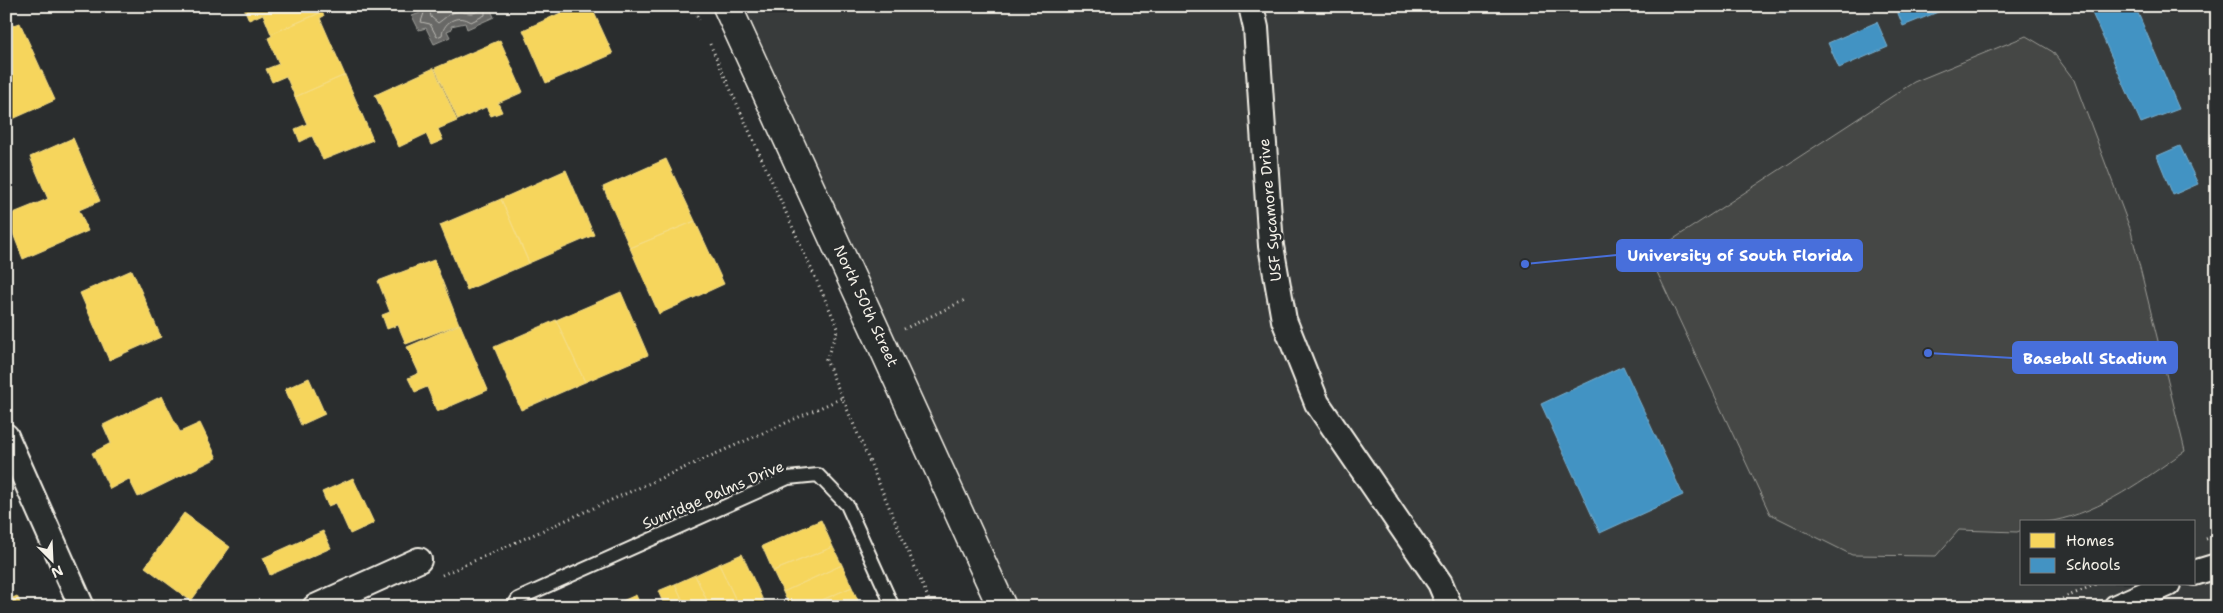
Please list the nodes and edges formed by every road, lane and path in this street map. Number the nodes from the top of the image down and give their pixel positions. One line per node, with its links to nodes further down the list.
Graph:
1 (693, 6): 4 (path)
2 (727, 6): 7 (street, North 50th Street)
3 (1251, 6): 22 (street, USF Sycamore Drive)
4 (701, 24)
5 (709, 42): 8 (path)
6 (965, 300): 7 (path)
7 (883, 344): 21 (street, North 50th Street)
8 (842, 398): 13 (path); 20 (path)
9 (6, 436): 16 (street)
10 (419, 560): 17 (street)
11 (2217, 566): 12 (street)
12 (2196, 572)
13 (434, 578)
14 (2091, 586): 23 (path)
15 (2163, 586): 24 (street)
16 (82, 607)
17 (315, 607)
18 (513, 607): 19 (lane, Sunridge Palms Drive)
19 (893, 607)
20 (932, 607)
21 (1002, 607)
22 (1450, 607)
23 (2044, 607)
24 (2116, 607)

